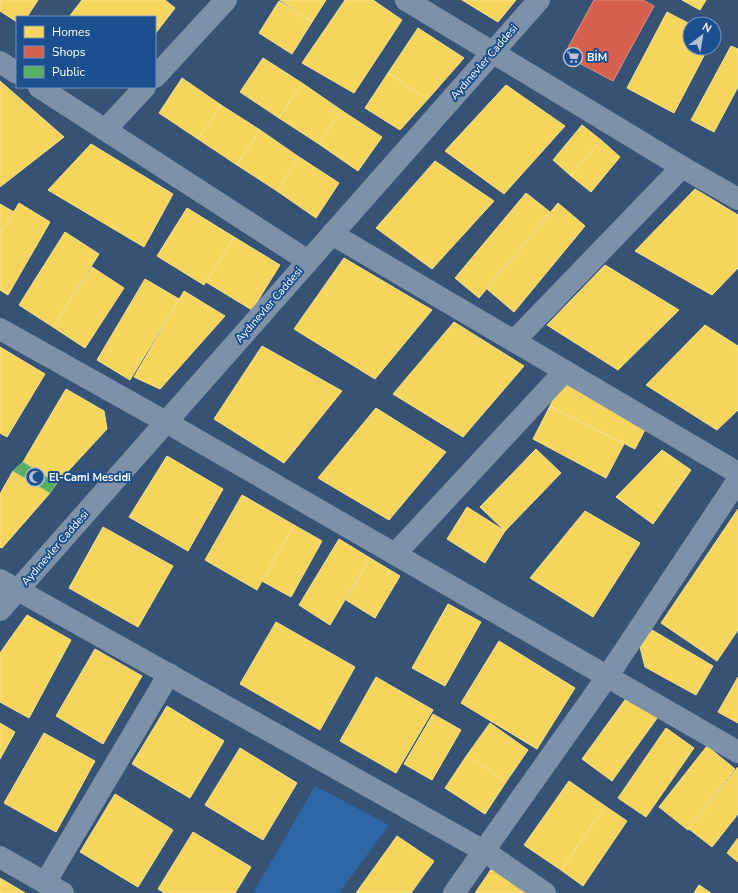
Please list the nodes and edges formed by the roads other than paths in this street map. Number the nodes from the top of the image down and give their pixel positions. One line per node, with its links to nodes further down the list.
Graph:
1 (226, 0): 7 (street)
2 (406, 0): 4 (street)
3 (539, 0): 4 (street, Aydınevler Caddesi)
4 (492, 53): 11 (street); 13 (street, Aydınevler Caddesi)
5 (0, 62): 6 (street)
6 (16, 72)
7 (156, 76)
8 (41, 88): 10 (street)
9 (144, 88): 10 (street)
10 (105, 130): 14 (street)
11 (682, 167): 12 (street); 16 (street)
12 (738, 199)
13 (332, 234): 14 (street, Aydınevler Caddesi); 16 (street)
14 (308, 261): 18 (street, Aydınevler Caddesi)
15 (0, 329): 18 (street)
16 (514, 341): 17 (street)
17 (565, 371): 19 (street); 21 (street)
18 (166, 422): 21 (street); 22 (street, Aydınevler Caddesi)
19 (738, 473)
20 (738, 480): 25 (street)
21 (395, 554): 25 (street)
22 (9, 585): 23 (street, Aydınevler Caddesi); 24 (street)
23 (0, 610)
24 (169, 674): 27 (street); 29 (street)
25 (607, 677): 26 (street); 27 (street)
26 (738, 752)
27 (484, 851): 30 (street); 31 (street)
28 (0, 857): 29 (street)
29 (54, 888)
30 (454, 893)
31 (545, 893)

